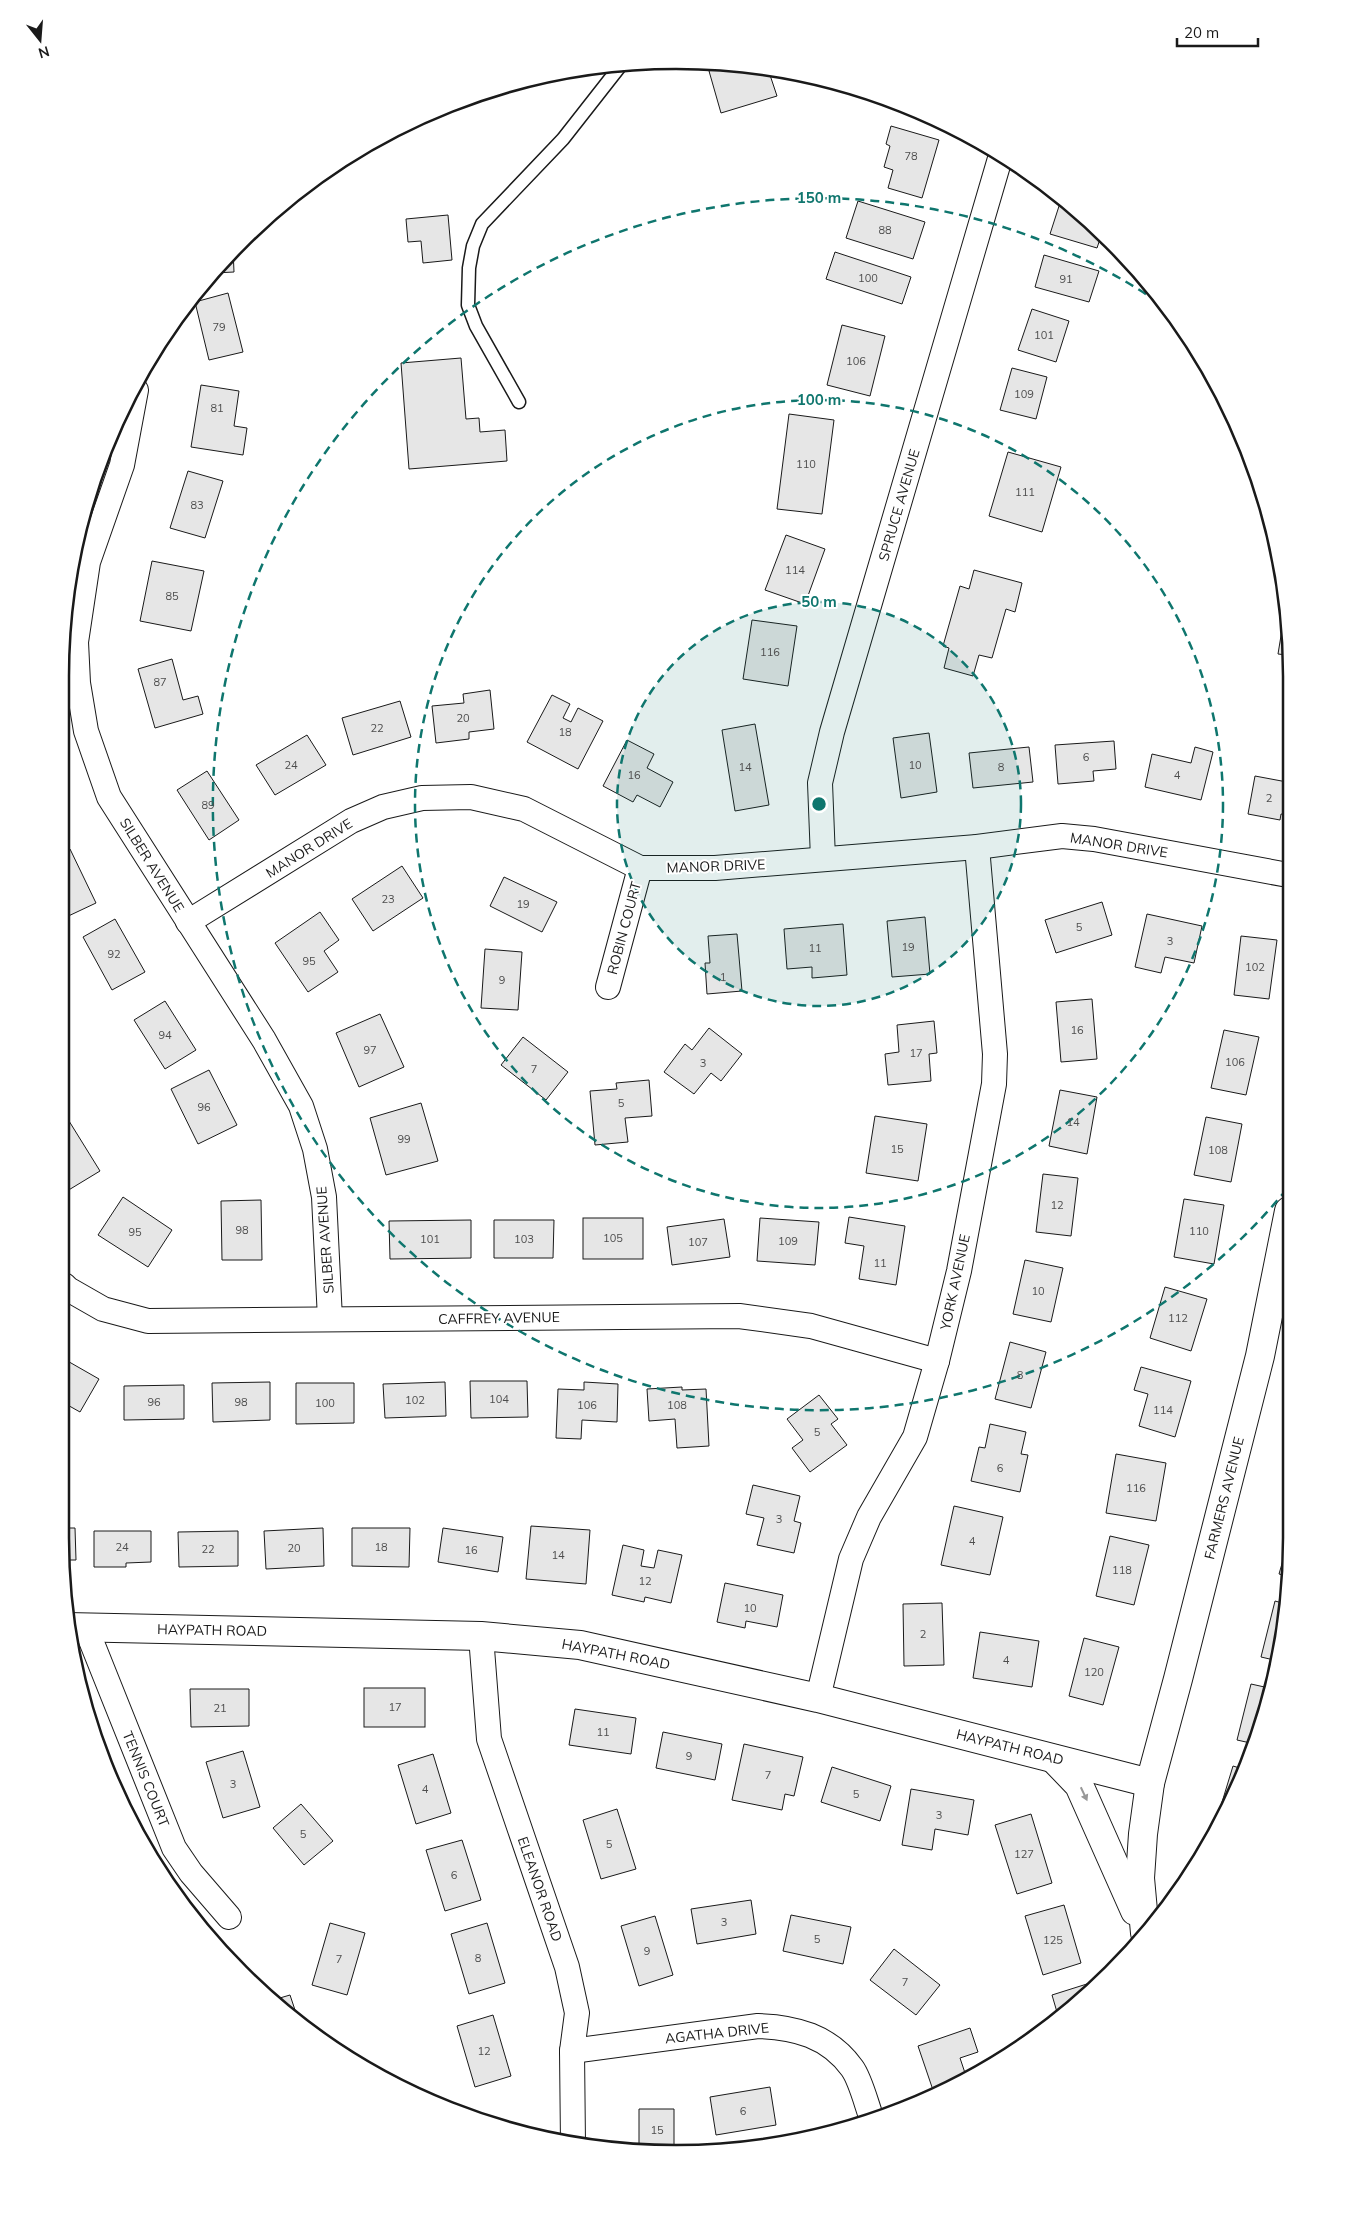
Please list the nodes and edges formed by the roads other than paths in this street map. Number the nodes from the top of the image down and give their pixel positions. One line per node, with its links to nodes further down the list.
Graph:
1 (615, 72): 4 (lane)
2 (1000, 163): 6 (street, SPRUCE AVENUE)
3 (134, 402): 9 (street, SILBER AVENUE)
4 (520, 402)
5 (977, 847): 6 (street, MANOR DRIVE); 8 (street, MANOR DRIVE); 14 (street, YORK AVENUE)
6 (823, 859): 7 (street, MANOR DRIVE)
7 (640, 868): 9 (street, MANOR DRIVE); 10 (street, ROBIN COURT)
8 (1283, 874)
9 (188, 922): 13 (street, SILBER AVENUE)
10 (608, 987)
11 (1283, 1241): 19 (street, FARMERS AVENUE)
12 (69, 1290): 13 (street, CAFFREY AVENUE)
13 (330, 1319): 14 (street, CAFFREY AVENUE)
14 (937, 1361): 17 (street, YORK AVENUE)
15 (77, 1628): 16 (street, HAYPATH ROAD); 20 (street, TENNIS COURT)
16 (481, 1636): 17 (street, HAYPATH ROAD); 23 (street, ELEANOR ROAD)
17 (818, 1698): 18 (street, HAYPATH ROAD)
18 (1052, 1758): 19 (street, HAYPATH ROAD); 22 (street, one-way to 22)
19 (1150, 1783): 21 (street, FARMERS AVENUE)
20 (229, 1917)
21 (1144, 1925)
22 (1142, 1927)
23 (572, 2051): 24 (street, AGATHA DRIVE); 25 (street, ELEANOR ROAD)
24 (870, 2113)
25 (573, 2136)

